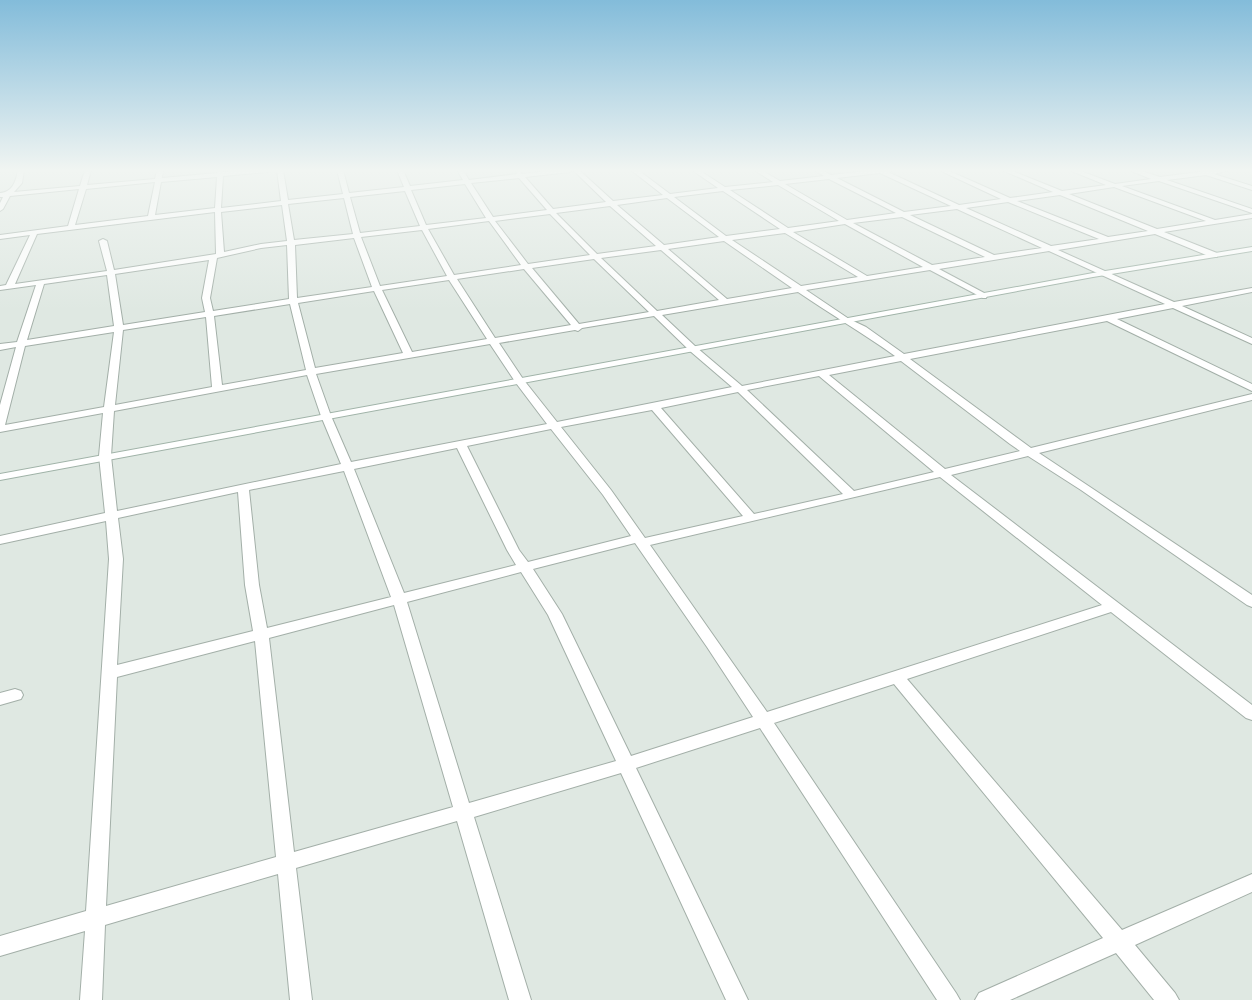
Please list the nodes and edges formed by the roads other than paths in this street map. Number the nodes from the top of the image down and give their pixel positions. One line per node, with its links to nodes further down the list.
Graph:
1 (73, 217): 24 (street)
2 (162, 217): 20 (street)
3 (218, 217): 40 (street)
4 (287, 217): 34 (street)
5 (352, 217): 29 (street)
6 (419, 217): 25 (street)
7 (511, 217): 21 (street)
8 (557, 217): 39 (street)
9 (627, 217): 35 (street)
10 (696, 217): 31 (street)
11 (765, 217): 26 (street)
12 (837, 217): 22 (street)
13 (879, 217): 22 (street)
14 (906, 217): 41 (street)
15 (979, 217): 36 (street)
16 (1051, 217): 32 (street)
17 (1120, 217): 27 (street)
18 (1200, 217): 23 (street)
19 (1248, 217): 23 (street)
20 (151, 218): 24 (street)
21 (491, 219): 25 (street); 42 (street)
22 (844, 221): 26 (street); 43 (street)
23 (1215, 222): 27 (street)
24 (70, 227): 28 (street)
25 (424, 228): 29 (street); 46 (street)
26 (785, 230): 31 (street); 47 (street)
27 (1156, 231): 32 (street); 38 (street)
28 (35, 232): 30 (street); 49 (street)
29 (357, 236): 34 (street); 51 (street)
30 (0, 237)
31 (724, 238): 35 (street); 52 (street)
32 (1107, 239): 36 (street)
33 (103, 241): 44 (street)
34 (291, 243): 40 (street); 55 (street)
35 (662, 247): 39 (street); 56 (street)
36 (1050, 249): 41 (street); 45 (street)
37 (1252, 249): 38 (street)
38 (1214, 255): 45 (street)
39 (596, 256): 42 (street); 59 (street)
40 (216, 257): 44 (street); 58 (street)
41 (993, 258): 43 (street)
42 (525, 267): 46 (street); 63 (street)
43 (934, 268): 47 (street); 54 (street)
44 (111, 273): 48 (street); 62 (street)
45 (1103, 274): 54 (street); 57 (street)
46 (452, 278): 51 (street); 65 (street)
47 (867, 279): 52 (street)
48 (41, 282): 49 (street); 66 (street)
49 (9, 287): 50 (street)
50 (0, 288)
51 (377, 289): 55 (street); 69 (street)
52 (799, 290): 56 (street); 61 (street)
53 (1252, 290): 57 (street)
54 (984, 296): 61 (street)
55 (293, 301): 58 (street); 71 (street)
56 (726, 302): 59 (street)
57 (1172, 306): 60 (street); 64 (street)
58 (210, 314): 62 (street); 75 (street)
59 (658, 314): 63 (street); 68 (street)
60 (1109, 318): 70 (street); 74 (street)
61 (846, 321): 68 (street); 70 (street)
62 (119, 328): 66 (street); 79 (street)
63 (578, 328): 65 (street)
64 (1252, 341)
65 (493, 342): 69 (street); 73 (street)
66 (20, 344): 67 (street); 81 (street)
67 (0, 347)
68 (693, 349): 73 (street); 76 (street)
69 (409, 356): 71 (street)
70 (903, 358): 72 (street); 85 (street)
71 (311, 372): 75 (street); 80 (street)
72 (821, 373): 76 (street); 88 (street)
73 (519, 381): 80 (street); 82 (street)
74 (1252, 388)
75 (217, 389): 79 (street)
76 (740, 389): 78 (street); 91 (street)
77 (1252, 397): 85 (street)
78 (654, 406): 82 (street); 93 (street)
79 (109, 409): 83 (street); 86 (street)
80 (326, 416): 86 (street); 87 (street)
81 (0, 425)
82 (554, 426): 84 (street); 95 (street)
83 (0, 429)
84 (460, 444): 87 (street); 96 (street)
85 (1030, 452): 88 (street); 98 (street)
86 (105, 456): 89 (street); 92 (street)
87 (347, 467): 90 (street); 97 (street)
88 (942, 473): 91 (street); 99 (street)
89 (0, 477)
90 (243, 487): 92 (street); 100 (street)
91 (851, 495): 93 (street)
92 (111, 516): 94 (street); 101 (street)
93 (751, 518): 95 (street)
94 (0, 540)
95 (640, 541): 96 (street); 104 (street)
96 (524, 567): 97 (street); 105 (street)
97 (399, 599): 100 (street); 106 (street)
98 (1252, 602)
99 (1114, 606): 102 (street); 103 (street)
100 (260, 634): 101 (street); 107 (street)
101 (110, 673): 109 (street)
102 (896, 676): 104 (street); 110 (street)
103 (1252, 714)
104 (763, 720): 105 (street); 116 (street)
105 (626, 765): 106 (street); 115 (street)
106 (464, 812): 107 (street); 114 (street)
107 (285, 863): 109 (street); 113 (street)
108 (1252, 883): 110 (street)
109 (96, 918): 111 (street); 112 (street)
110 (1119, 942): 117 (street); 118 (street)
111 (0, 946)
112 (91, 1000)
113 (301, 1000)
114 (520, 1000)
115 (737, 1000)
116 (949, 1000)
117 (986, 1000)
118 (1168, 1000)

